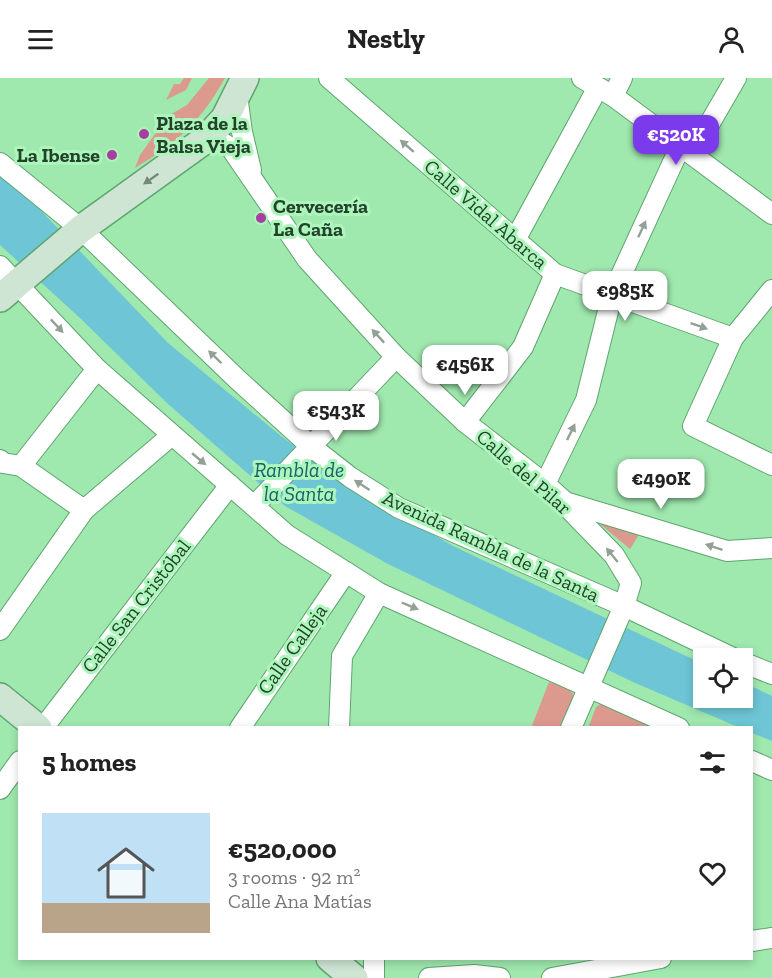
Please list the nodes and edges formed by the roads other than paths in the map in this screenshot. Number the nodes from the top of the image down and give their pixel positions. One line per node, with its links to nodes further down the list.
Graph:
1 (329, 78): 12 (street, Calle Vidal Abarca, one-way to 1)
2 (622, 78): 5 (street)
3 (736, 78): 7 (street)
4 (241, 87): 6 (street); 9 (street, Calle del Pilar)
5 (597, 88): 7 (street); 12 (street)
6 (206, 139): 9 (street, Calle del Pilar); 11 (street, one-way to 11)
7 (686, 150): 10 (street); 16 (street, one-way to 7)
8 (0, 163): 11 (street, Avenida Rambla de la Santa)
9 (255, 184): 18 (street, Calle del Pilar, one-way to 9)
10 (772, 213)
11 (81, 229): 14 (street); 22 (street, Avenida Rambla de la Santa, one-way to 11)
12 (515, 240): 13 (street, Calle Vidal Abarca)
13 (555, 274): 16 (street, Calle Vidal Abarca); 20 (street)
14 (6, 282): 19 (street, one-way to 19)
15 (772, 290): 17 (street)
16 (612, 295): 17 (street, Calle Vidal Abarca, one-way to 17); 25 (street, one-way to 16)
17 (733, 338): 24 (street)
18 (396, 357): 20 (street, Calle del Pilar); 22 (street)
19 (98, 369): 21 (street); 23 (street)
20 (465, 422): 25 (street, Calle del Pilar)
21 (172, 435): 26 (street, one-way to 26); 28 (street)
22 (312, 448): 27 (street); 32 (street, Avenida Rambla de la Santa, one-way to 22)
23 (6, 464): 28 (street)
24 (772, 465)
25 (545, 484): 29 (street, one-way to 25); 32 (street, Calle del Pilar, one-way to 25)
26 (230, 485): 27 (street); 40 (street, Calle San Cristóbal)
27 (254, 506): 30 (street)
28 (84, 510): 33 (street)
29 (772, 548)
30 (346, 573): 31 (street); 41 (street, Calle Calleja)
31 (379, 592): 37 (street, one-way to 37); 42 (street)
32 (624, 606): 34 (street, Avenida Rambla de la Santa); 37 (street, Calle del Pilar)
33 (0, 630)
34 (713, 648)
35 (753, 666): 36 (street)
36 (772, 674)
37 (588, 687): 43 (street, Calle del Pilar); 44 (street)
38 (0, 697): 39 (street)
39 (36, 726)
40 (45, 726)
41 (241, 726)
42 (339, 726)
43 (572, 726)
44 (675, 726)
45 (753, 761): 47 (street)
46 (18, 764): 48 (street)
47 (772, 770)
48 (0, 789)
49 (772, 938): 50 (street)
50 (753, 941)
51 (332, 960): 55 (street)
52 (374, 960): 56 (street)
53 (650, 960): 59 (street)
54 (475, 970): 57 (street); 58 (street)
55 (354, 978)
56 (374, 978)
57 (429, 978)
58 (500, 978)
59 (552, 978)

